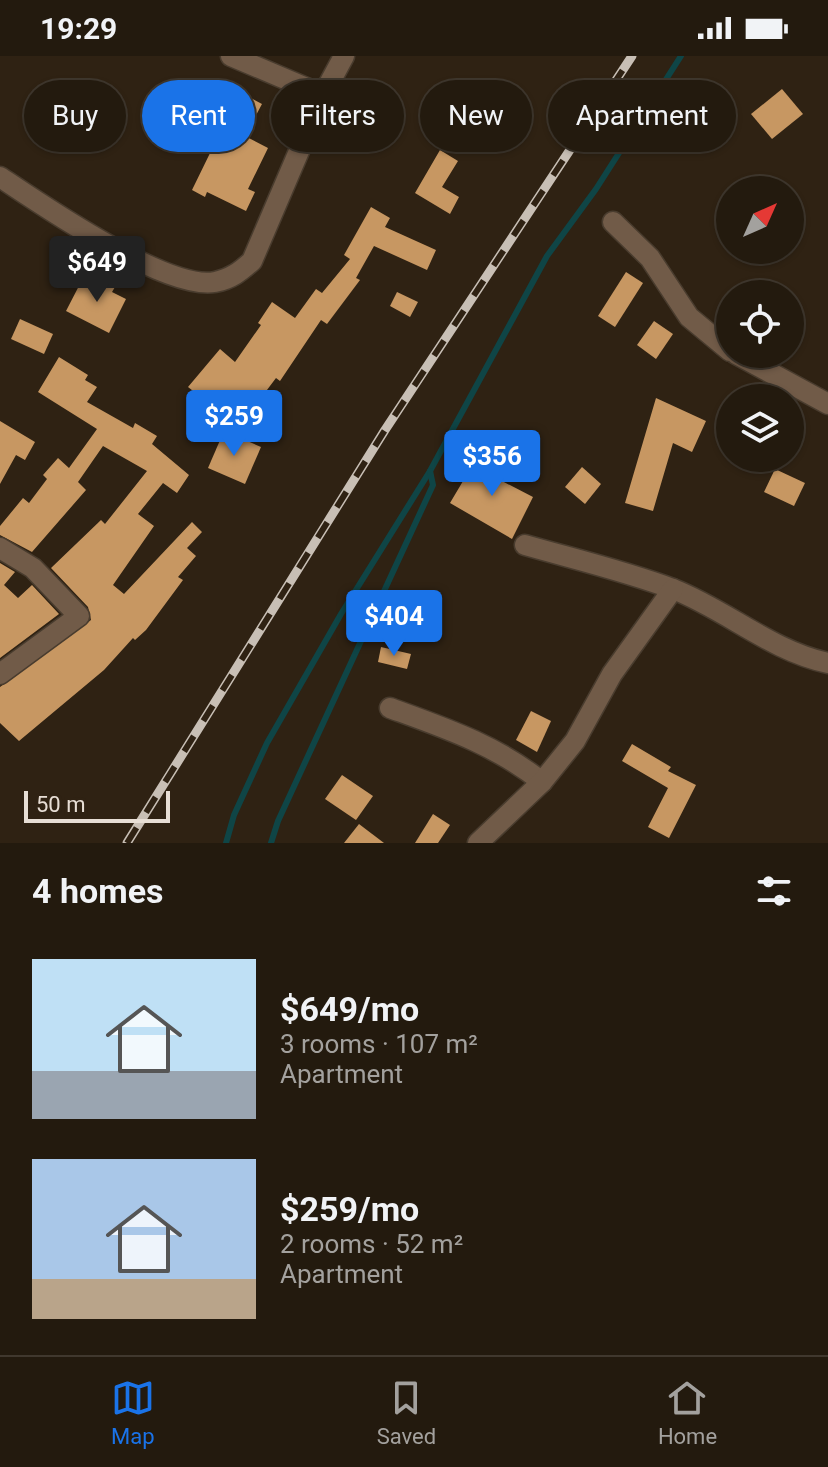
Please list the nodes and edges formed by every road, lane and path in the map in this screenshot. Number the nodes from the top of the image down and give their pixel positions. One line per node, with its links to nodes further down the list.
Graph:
1 (231, 56): 3 (street)
2 (344, 56): 4 (street)
3 (288, 80)
4 (331, 80)
5 (299, 152): 6 (street)
6 (0, 177)
7 (613, 222): 8 (street)
8 (716, 339)
9 (762, 368): 10 (street)
10 (828, 404)
11 (525, 545): 13 (street)
12 (0, 548): 15 (street)
13 (673, 589): 14 (street); 17 (street)
14 (828, 663)
15 (0, 674)
16 (390, 708): 17 (street)
17 (542, 782): 18 (street)
18 (478, 843)

